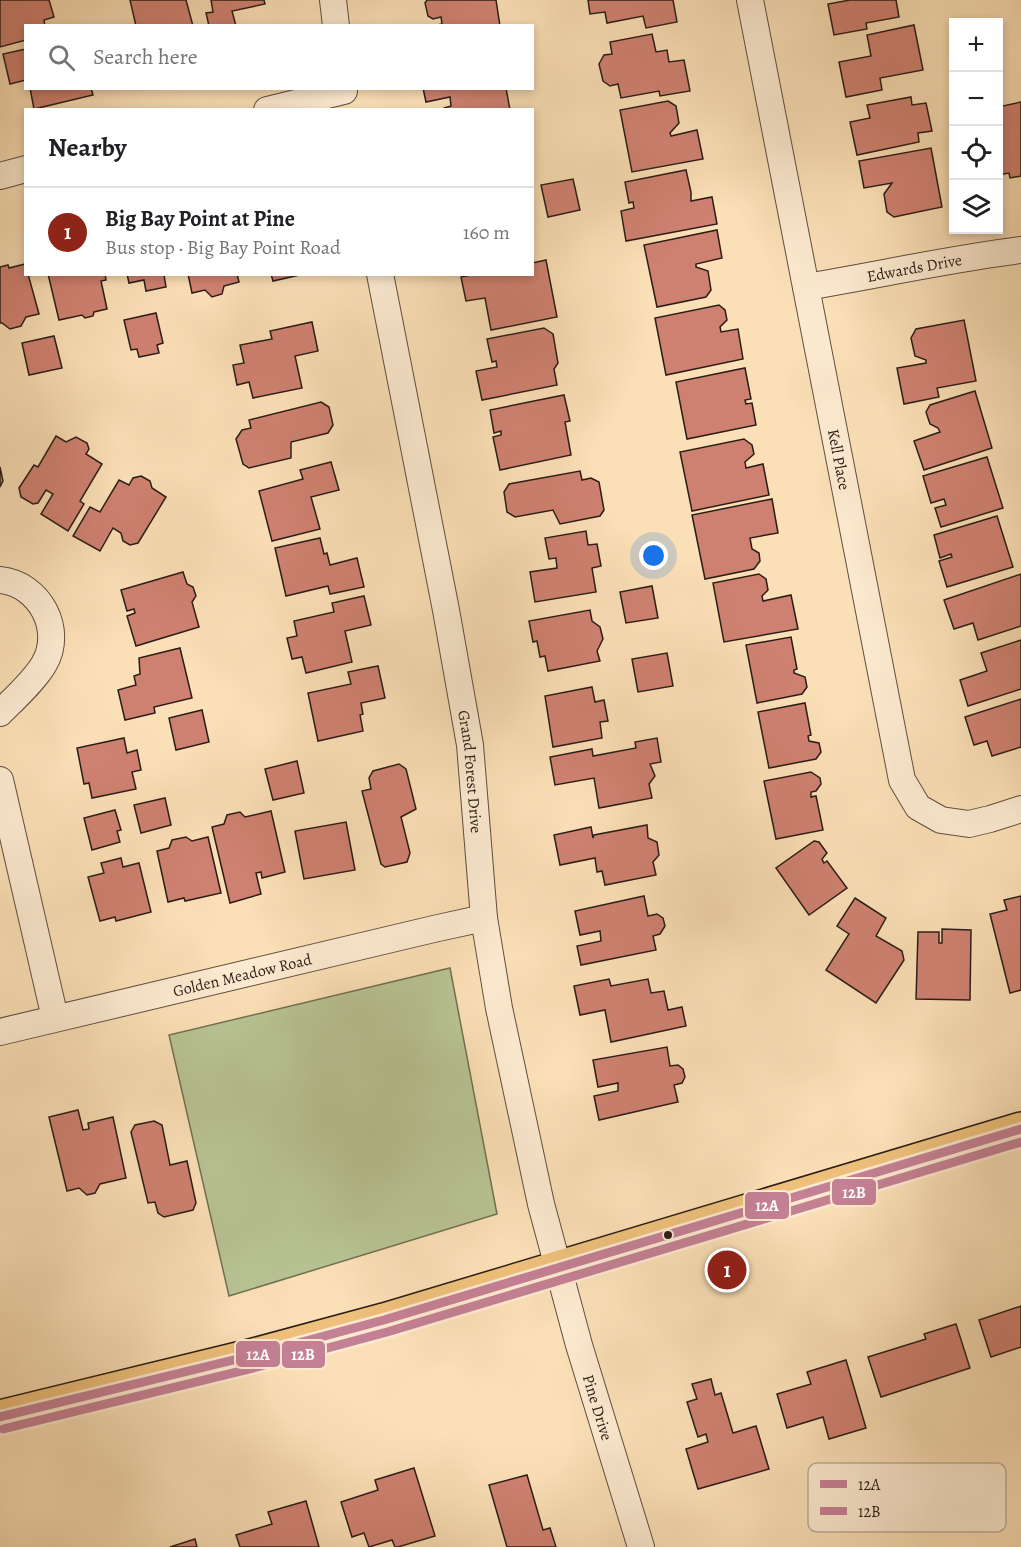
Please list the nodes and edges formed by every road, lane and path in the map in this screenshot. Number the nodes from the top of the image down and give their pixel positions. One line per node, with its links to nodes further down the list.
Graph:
1 (333, 0): 3 (street)
2 (750, 0): 10 (street, Kell Place)
3 (336, 24)
4 (345, 96): 5 (street)
5 (278, 108)
6 (24, 170): 7 (street)
7 (0, 176)
8 (1021, 250): 10 (street, Edwards Drive)
9 (380, 276): 15 (street, Grand Forest Drive)
10 (806, 286): 14 (street, Kell Place)
11 (0, 580): 12 (street)
12 (0, 713)
13 (0, 780): 16 (street)
14 (1021, 809)
15 (484, 918): 16 (street, Golden Meadow Road); 19 (street, Grand Forest Drive)
16 (55, 1018): 17 (street, Golden Meadow Road)
17 (0, 1032)
18 (1021, 1129): 19 (main road)
19 (558, 1268): 20 (main road); 21 (street, Pine Drive)
20 (0, 1417)
21 (641, 1547)

